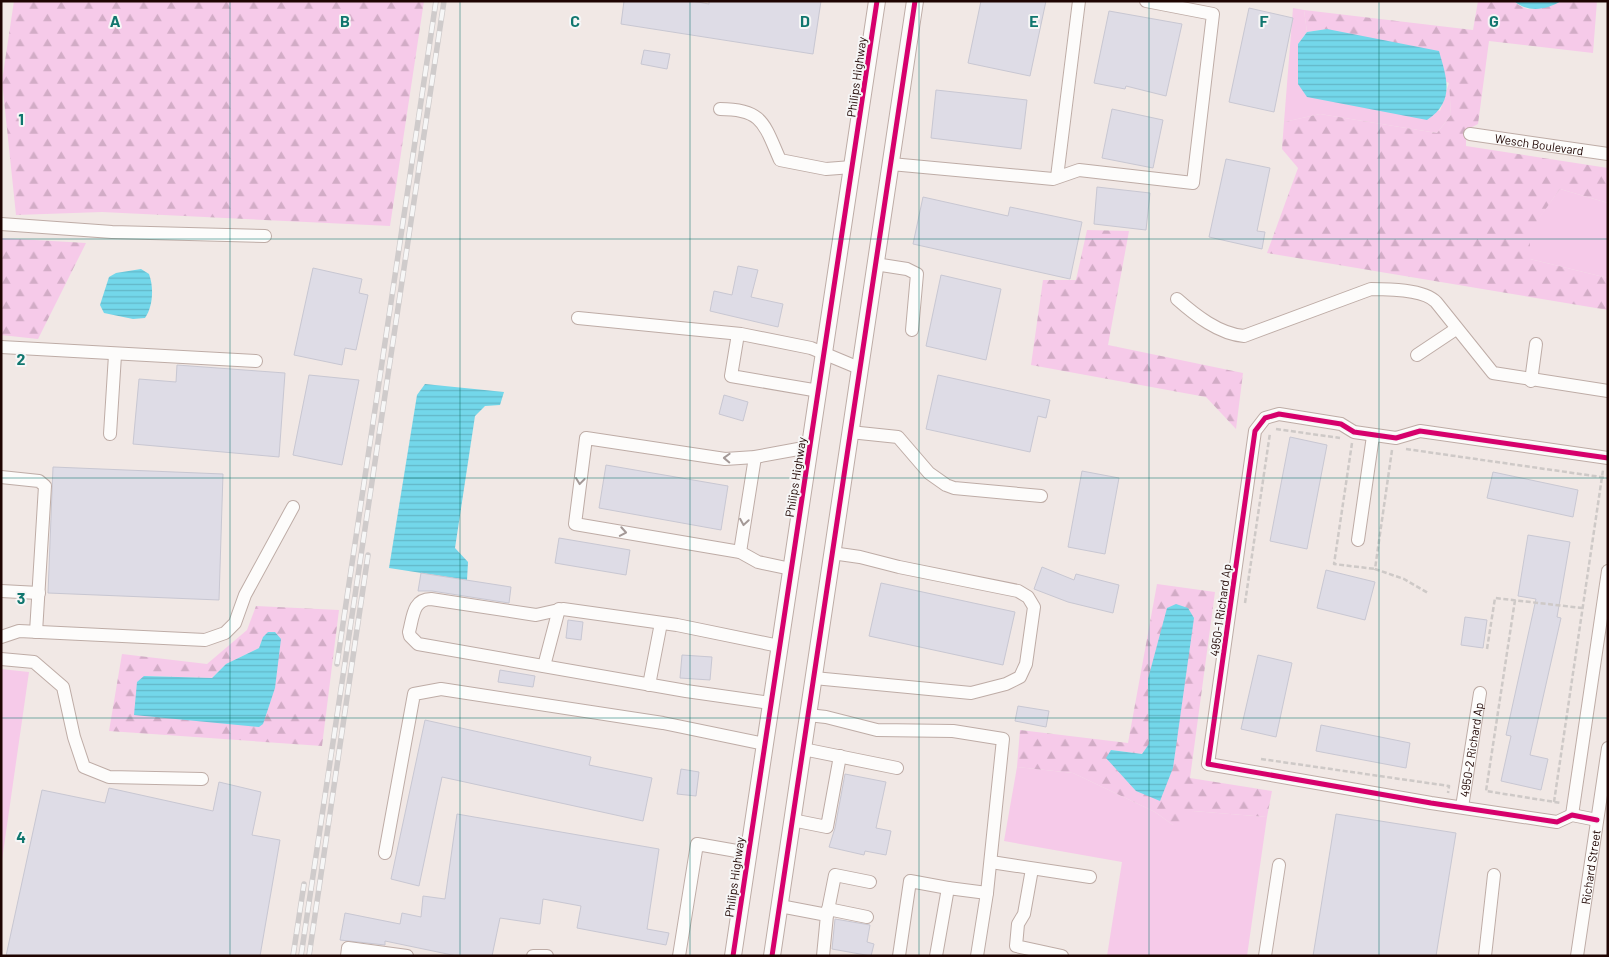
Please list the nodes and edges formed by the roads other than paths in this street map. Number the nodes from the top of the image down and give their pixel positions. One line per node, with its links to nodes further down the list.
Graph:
1 (877, 1): 9 (main road, Philips Highway)
2 (915, 1): 8 (main road)
3 (1078, 1): 10 (street)
4 (1146, 1): 10 (street)
5 (720, 108): 9 (street)
6 (1470, 134): 7 (street, Wesch Boulevard)
7 (1608, 154)
8 (891, 164): 10 (street); 13 (main road)
9 (852, 167): 22 (main road, Philips Highway)
10 (1057, 178)
11 (1, 224): 12 (street)
12 (265, 236)
13 (875, 264): 17 (street); 25 (main road)
14 (1177, 299): 16 (street)
15 (578, 318): 18 (street)
16 (1456, 329): 23 (street); 26 (street)
17 (912, 330)
18 (738, 334): 22 (street); 27 (street)
19 (1536, 344): 26 (street)
20 (1, 347): 21 (street)
21 (115, 355): 24 (street); 30 (street)
22 (825, 355): 25 (street); 27 (main road, Philips Highway)
23 (1417, 355)
24 (256, 361)
25 (859, 368): 29 (main road)
26 (1531, 380): 28 (street)
27 (819, 390): 32 (main road, Philips Highway)
28 (1608, 391)
29 (850, 432): 36 (street); 40 (main road)
30 (110, 434)
31 (1374, 436): 34 (street, 4950-1 Richard Ap); 38 (street); 65 (street, 4950-1 Richard Ap)
32 (809, 448): 33 (street); 41 (main road, Philips Highway)
33 (755, 458): 39 (street, one-way to 39); 39 (street, one-way to 39)
34 (1606, 458)
35 (1, 477): 44 (street)
36 (1041, 496)
37 (292, 507): 48 (street)
38 (1358, 540)
39 (740, 552): 41 (street)
40 (832, 553): 53 (main road); 53 (street)
41 (791, 570): 50 (main road, Philips Highway)
42 (1608, 571): 47 (street)
43 (1, 591): 44 (street)
44 (39, 593): 48 (street)
45 (559, 609): 46 (street); 52 (street); 52 (street)
46 (661, 622): 50 (street); 54 (street)
47 (1603, 628): 66 (street)
48 (36, 632): 49 (street)
49 (1, 637)
50 (779, 646): 56 (main road, Philips Highway)
51 (1, 659): 63 (street)
52 (544, 666): 54 (street)
53 (814, 678): 57 (main road)
54 (649, 685): 56 (street)
55 (1480, 693): 65 (street, 4950-2 Richard Ap)
56 (770, 703): 58 (main road, Philips Highway)
57 (808, 716): 60 (main road); 71 (street)
58 (764, 744): 69 (street); 70 (main road, Philips Highway)
59 (1608, 748): 64 (street, Richard Street)
60 (803, 749): 61 (street); 67 (main road)
61 (840, 756): 62 (street); 67 (street)
62 (897, 768)
63 (202, 779)
64 (1604, 793): 68 (street, Richard Street)
65 (1462, 807): 66 (street, 4950-1 Richard Ap)
66 (1573, 810): 68 (street, 4950-1 Richard Ap)
67 (792, 820): 79 (main road)
68 (1597, 820): 96 (street, Richard Street)
69 (385, 853)
70 (748, 853): 86 (street); 87 (main road, Philips Highway)
71 (991, 862): 73 (street); 78 (street)
72 (1279, 865): 94 (street)
73 (1032, 868): 75 (street); 93 (street)
74 (1494, 875): 95 (street)
75 (1090, 877)
76 (870, 882): 80 (street)
77 (948, 888): 78 (street); 90 (street); 91 (street)
78 (987, 893): 92 (street)
79 (780, 906): 80 (street); 88 (main road)
80 (828, 912): 81 (street); 89 (street)
81 (866, 916)
82 (347, 956): 83 (street)
83 (407, 956)
84 (533, 956): 85 (street)
85 (547, 956)
86 (679, 956)
87 (733, 956)
88 (772, 956)
89 (823, 956)
90 (899, 956)
91 (936, 956)
92 (976, 956)
93 (1062, 956)
94 (1265, 956)
95 (1484, 956)
96 (1577, 956)

